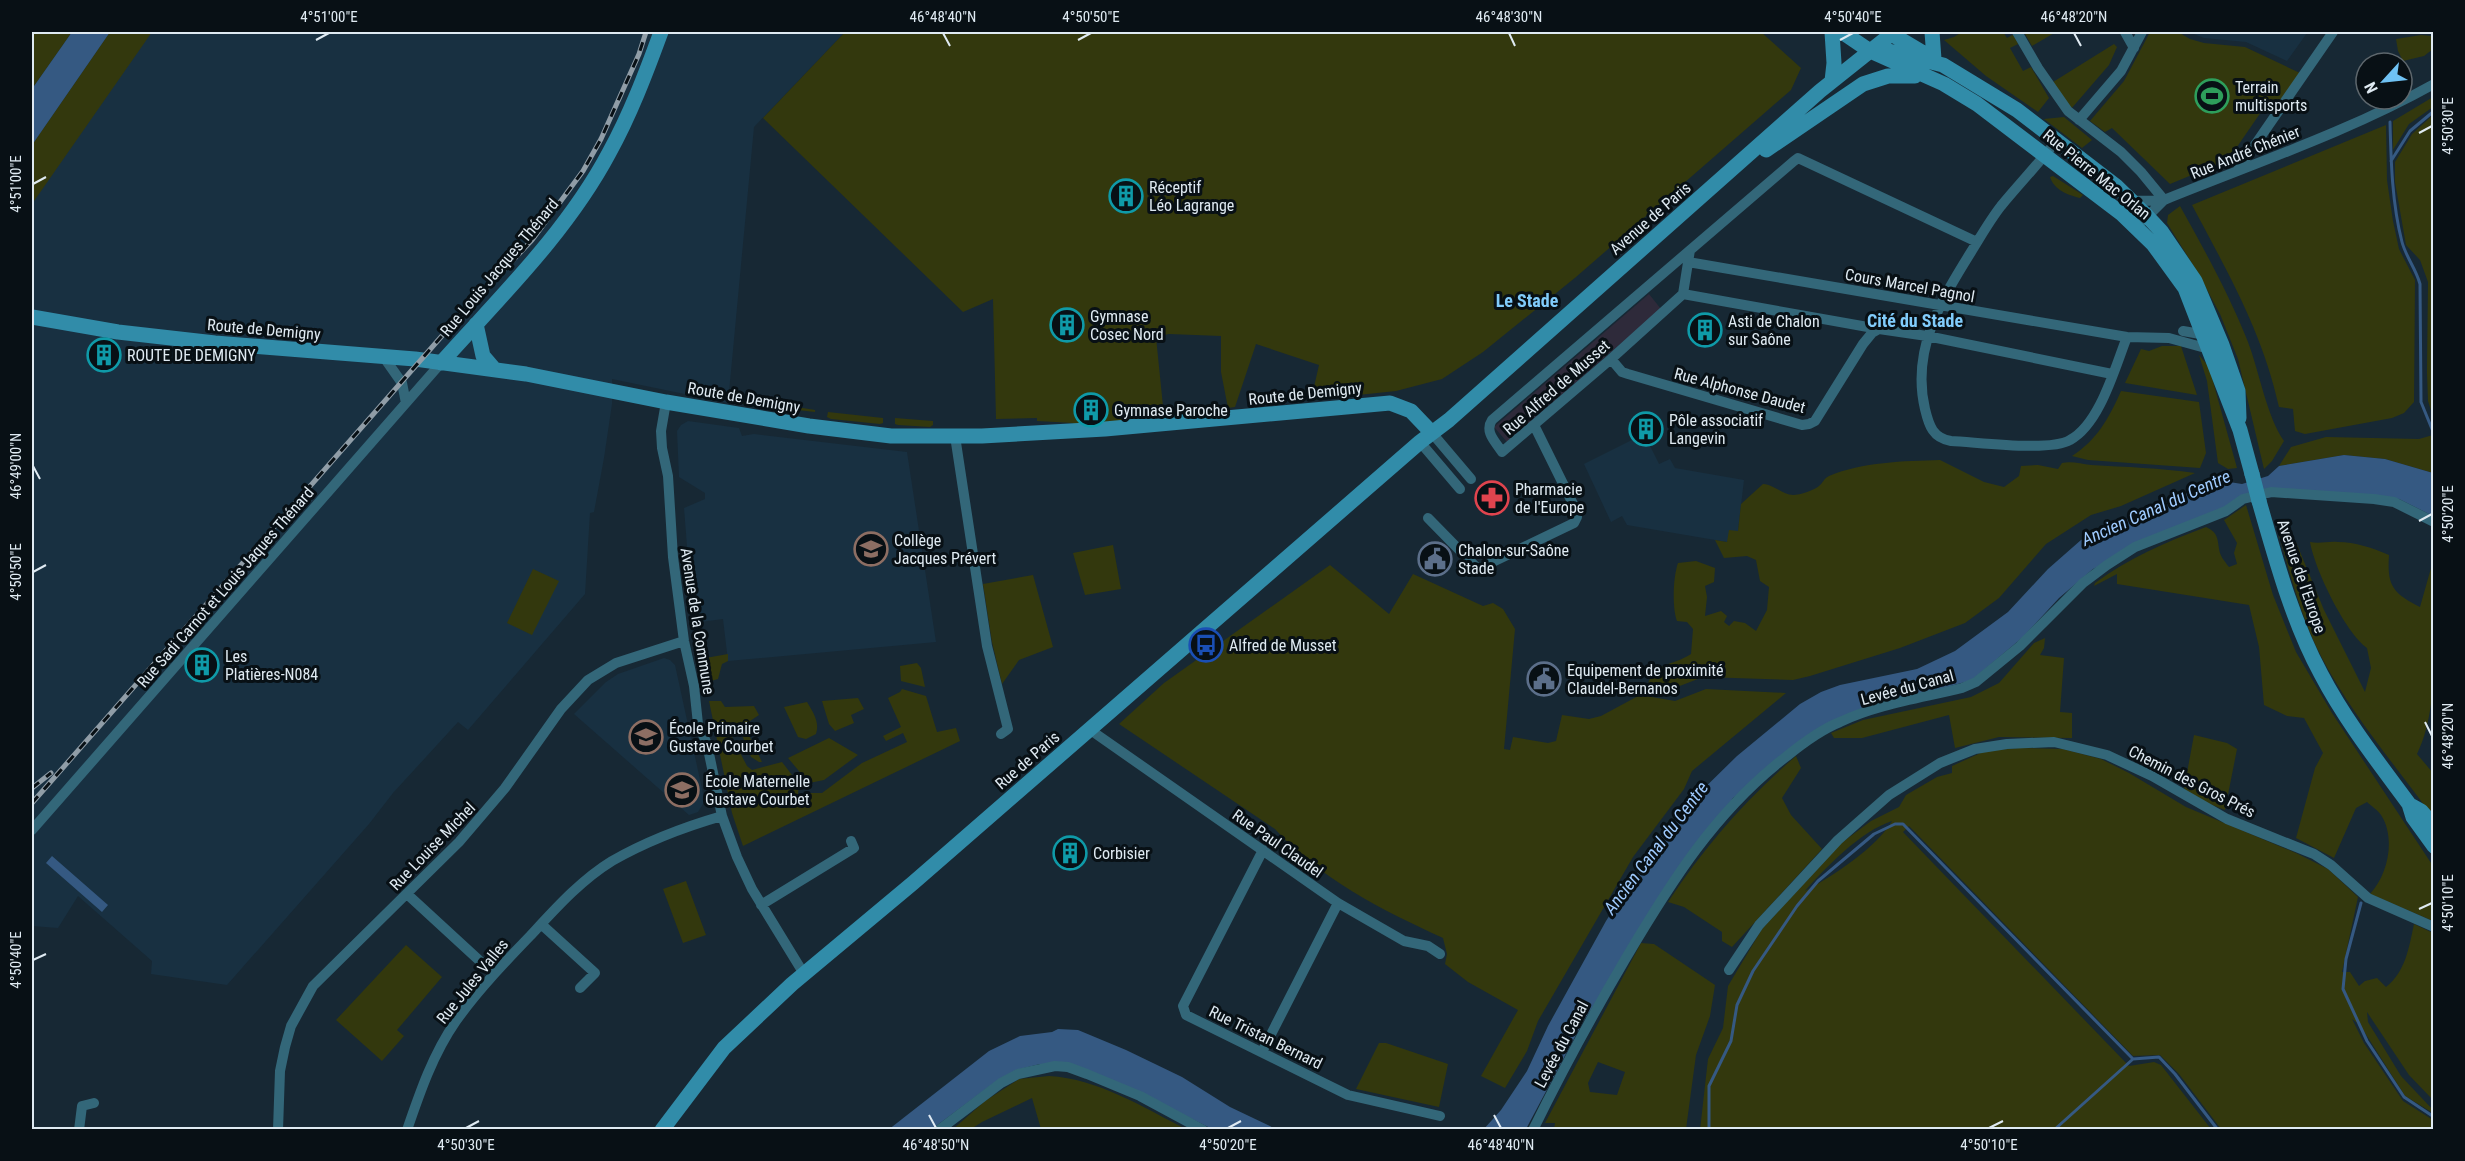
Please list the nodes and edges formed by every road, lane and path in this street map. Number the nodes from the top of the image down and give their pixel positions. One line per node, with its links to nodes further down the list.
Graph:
1 (661, 32): 30 (main road, Rue Louis Jacques Thénard)
2 (1832, 32): 13 (main road)
3 (1842, 32): 9 (main road)
4 (1932, 32): 11 (main road)
5 (2017, 32): 15 (street)
6 (2125, 32): 10 (street)
7 (2142, 32): 10 (street)
8 (2333, 32): 18 (street)
9 (1883, 39): 11 (main road, Rue Pierre Mac Orlan); 11 (main road, Rue Pierre Mac Orlan); 12 (main road, Rue Pierre Mac Orlan); 13 (main road, Avenue de Paris)
10 (2134, 48): 15 (street)
11 (1939, 62): 16 (main road, Rue Pierre Mac Orlan)
12 (1924, 76): 17 (main road, Rue Pierre Mac Orlan); 19 (main road)
13 (1832, 81): 19 (main road, Avenue de Paris)
14 (2433, 84): 18 (street, Rue André Chénier)
15 (2079, 120): 20 (street)
16 (2058, 140): 17 (street); 21 (main road, Rue Pierre Mac Orlan)
17 (2046, 155): 22 (main road, Rue Pierre Mac Orlan); 23 (street)
18 (2237, 171): 20 (street, Rue André Chénier)
19 (1719, 182): 47 (main road, Avenue de Paris)
20 (2164, 200): 21 (street, Rue André Chénier); 22 (street, Rue André Chénier)
21 (2131, 201): 22 (main road, Rue Pierre Mac Orlan)
22 (2142, 222): 28 (main road, Rue Pierre Mac Orlan); 37 (main road, Rue Pierre Mac Orlan)
23 (1977, 242): 24 (street, Rue Alfred de Musset); 27 (street)
24 (1690, 250): 25 (street); 45 (street, Rue Alfred de Musset)
25 (1688, 262): 26 (street); 27 (street, Cours Marcel Pagnol)
26 (1683, 294): 31 (street); 39 (street, Rue Alfred de Musset)
27 (1939, 305): 34 (street); 35 (street, Cours Marcel Pagnol)
28 (2193, 309): 32 (street); 33 (main road, Rue Pierre Mac Orlan)
29 (32, 317): 38 (main road, Route de Demigny)
30 (476, 324): 40 (main road, Rue Louis Jacques Thénard); 41 (main road)
31 (1879, 329): 34 (street); 39 (street, Rue Alphonse Daudet)
32 (2183, 331): 33 (street); 36 (street)
33 (2203, 333): 37 (main road, Rue Pierre Mac Orlan)
34 (1927, 336): 42 (street); 42 (street)
35 (2127, 337): 36 (street, Cours Marcel Pagnol); 42 (street)
36 (2169, 338): 37 (street)
37 (2215, 347): 48 (main road, Rue Pierre Mac Orlan)
38 (383, 356): 40 (main road, Route de Demigny); 44 (street)
39 (1611, 359): 45 (street, Rue Alfred de Musset)
40 (441, 363): 41 (main road, Route de Demigny); 44 (street, Rue Sadi Carnot et Louis Jaques Thénard)
41 (495, 370): 43 (main road, Route de Demigny)
42 (2112, 374)
43 (666, 402): 46 (main road, Route de Demigny); 53 (street, Avenue de la Commune)
44 (406, 403): 59 (street, Rue Sadi Carnot et Louis Jaques Thénard)
45 (1534, 425): 51 (street)
46 (955, 436): 47 (main road, Route de Demigny); 55 (street)
47 (1426, 437): 49 (street); 50 (street); 54 (main road, Rue de Paris)
48 (2252, 474): 56 (main road, Avenue de l'Europe, bridge)
49 (1471, 479)
50 (1460, 489)
51 (1428, 518)
52 (2433, 522): 82 (street, Levée du Canal)
53 (684, 641): 57 (street, Avenue de la Commune); 63 (street, Rue Louise Michel)
54 (1089, 729): 62 (street, Rue Paul Claudel); 71 (main road, Rue de Paris)
55 (1001, 734)
56 (2409, 804): 58 (main road, Avenue de l'Europe); 61 (main road, Avenue de l'Europe)
57 (722, 816): 65 (street, Avenue de la Commune); 66 (street, Rue Jules Valles)
58 (2433, 826)
59 (32, 830)
60 (850, 841): 65 (street)
61 (2433, 846)
62 (1263, 850): 64 (street, Rue Paul Claudel); 73 (street, Rue Tristan Bernard)
63 (407, 894): 70 (street); 77 (street, Rue Louise Michel)
64 (1338, 903): 68 (street, Rue Paul Claudel); 73 (street)
65 (761, 906): 71 (street, Avenue de la Commune)
66 (541, 924): 70 (street, Rue Jules Valles); 72 (street)
67 (2433, 927): 69 (street, Chemin des Gros Prés)
68 (1440, 954)
69 (1729, 970)
70 (494, 974): 78 (street, Rue Jules Valles)
71 (804, 974): 79 (main road, Rue de Paris)
72 (580, 988)
73 (1262, 1052): 75 (street, Rue Tristan Bernard)
74 (94, 1103): 76 (street)
75 (1440, 1116)
76 (79, 1130)
77 (278, 1130)
78 (407, 1130)
79 (662, 1130)
80 (939, 1130): 81 (street)
81 (1203, 1130)
82 (1533, 1130)

